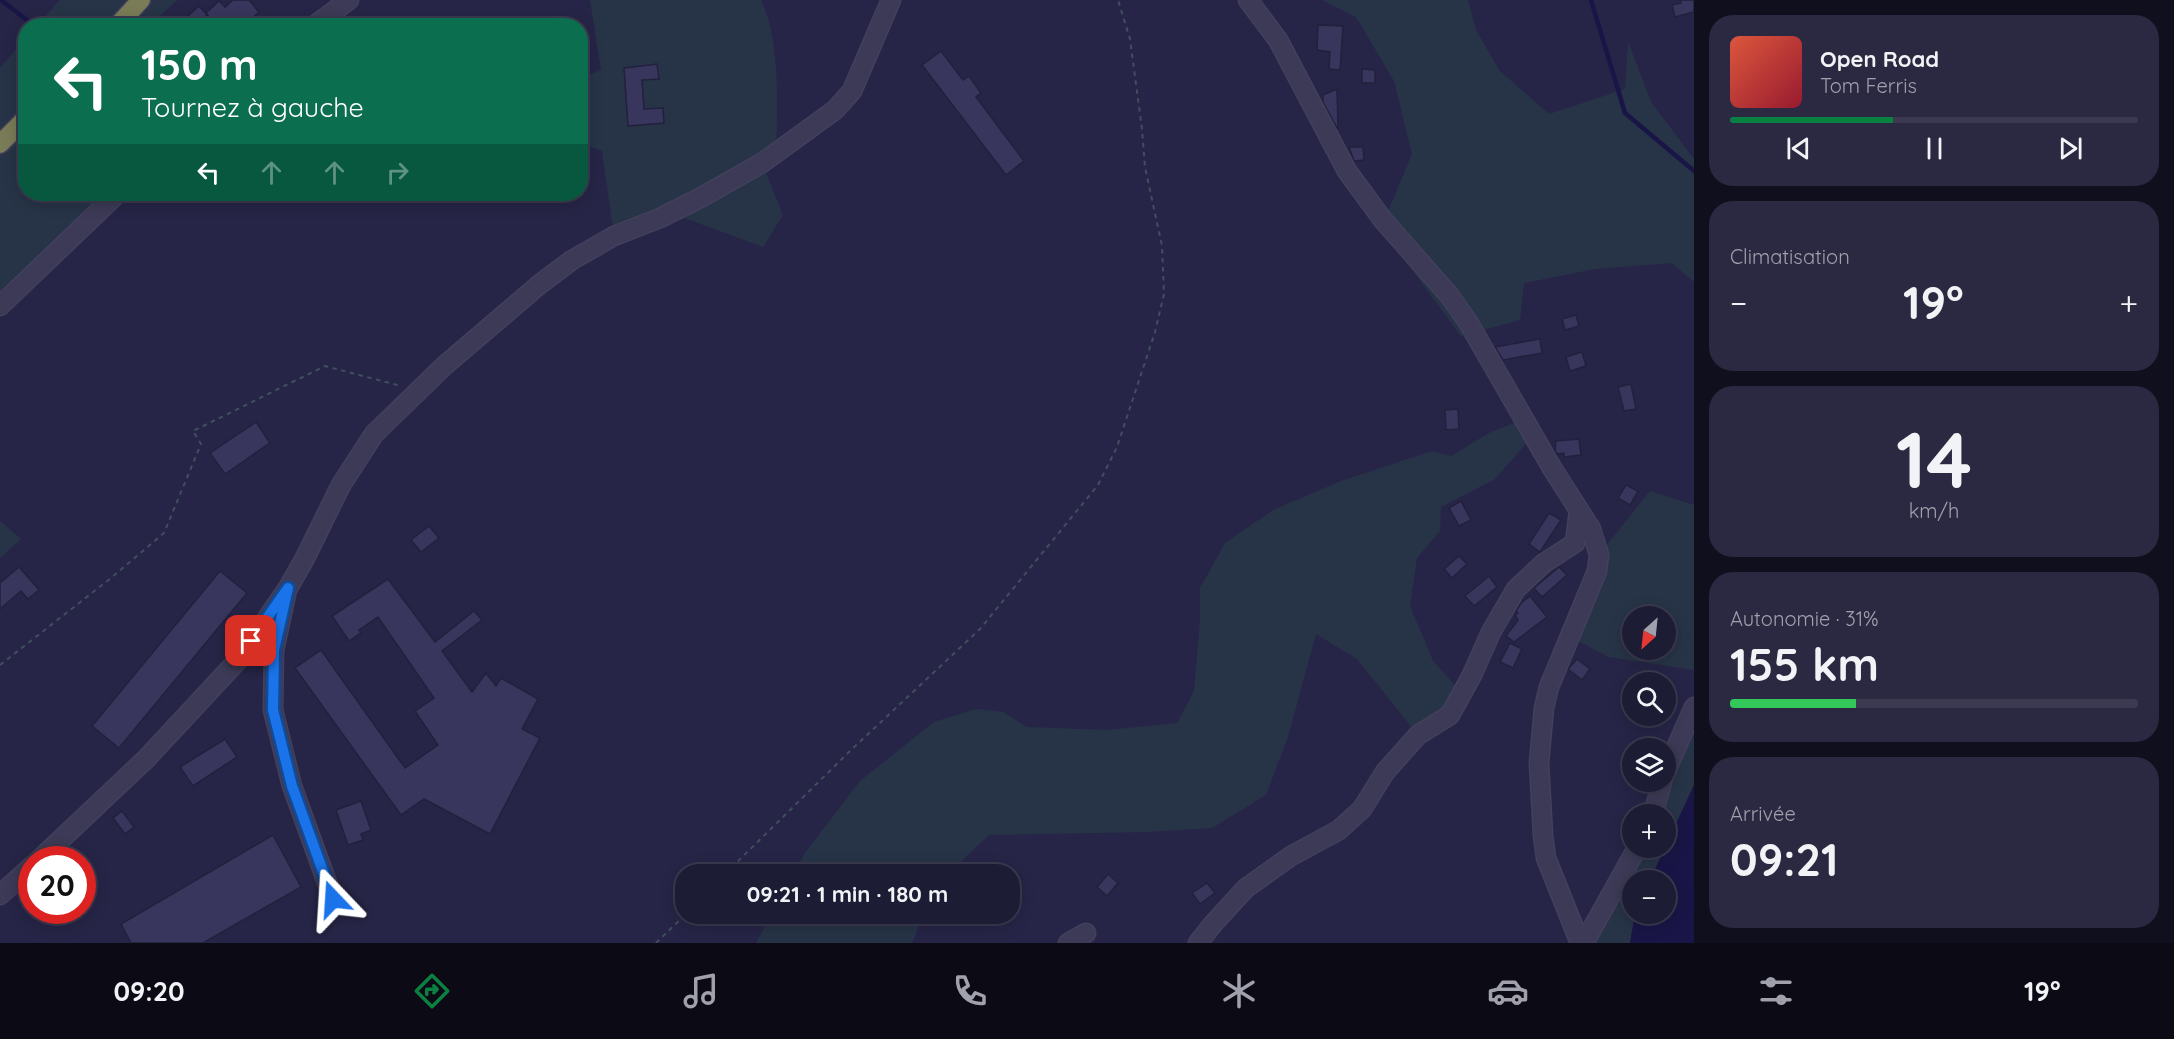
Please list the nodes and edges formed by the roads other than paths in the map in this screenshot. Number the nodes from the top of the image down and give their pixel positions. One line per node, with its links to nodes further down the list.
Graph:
1 (141, 0): 5 (highway)
2 (349, 0): 6 (street)
3 (891, 0): 12 (street)
4 (1248, 0): 11 (street)
5 (124, 18)
6 (325, 18)
7 (18, 126): 8 (highway)
8 (0, 144)
9 (110, 201): 10 (street)
10 (0, 306)
11 (1579, 510): 22 (street); 23 (street)
12 (288, 588): 15 (street); 19 (street)
13 (1694, 707): 14 (street)
14 (1676, 748)
15 (54, 846)
16 (1631, 858): 23 (street)
17 (18, 879): 18 (street)
18 (0, 895)
19 (333, 899)
20 (1086, 933): 21 (street)
21 (1068, 943)
22 (1198, 943)
23 (1582, 943)

